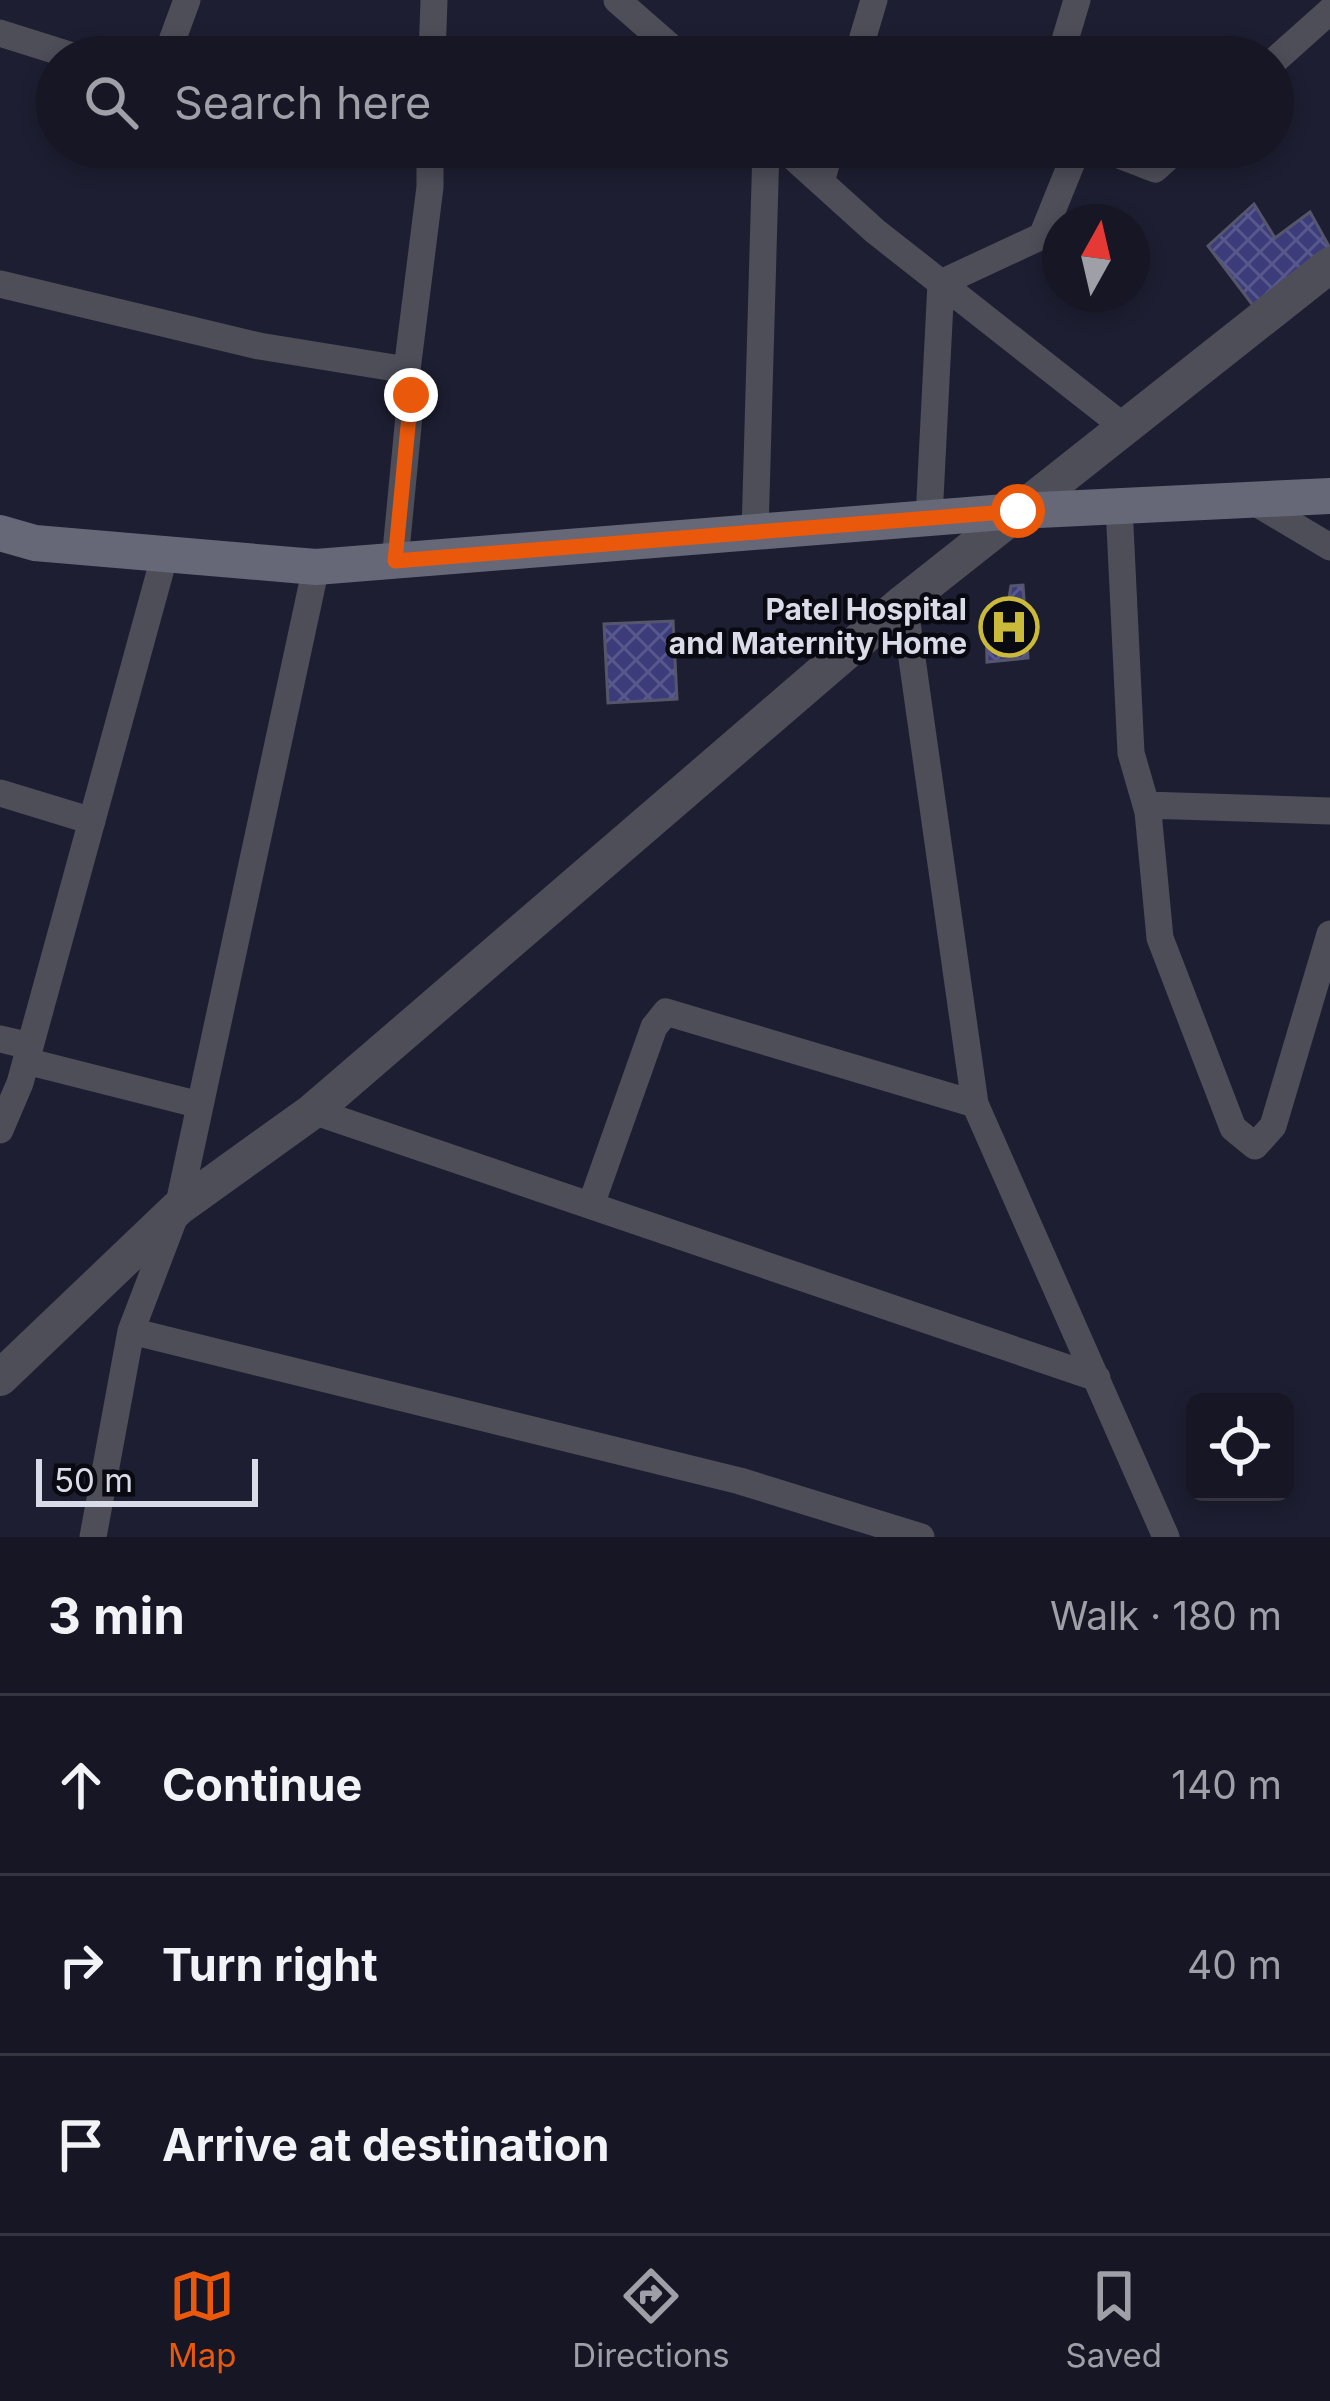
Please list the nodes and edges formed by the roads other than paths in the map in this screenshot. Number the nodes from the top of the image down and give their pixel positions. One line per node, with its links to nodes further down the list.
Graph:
1 (187, 0): 8 (street)
2 (434, 0): 9 (street)
3 (617, 0): 10 (street)
4 (874, 0): 11 (street)
5 (1077, 0): 12 (street)
6 (1330, 11): 13 (street)
7 (0, 33): 14 (street)
8 (174, 36)
9 (433, 36)
10 (658, 36)
11 (863, 36)
12 (1066, 36)
13 (1294, 43)
14 (36, 44)
15 (430, 168): 24 (street)
16 (765, 168): 31 (street)
17 (805, 168): 20 (street)
18 (825, 168): 20 (street)
19 (1070, 168): 22 (street)
20 (821, 182): 22 (street)
21 (1330, 265): 25 (street)
22 (941, 283): 25 (street); 30 (street)
23 (0, 284): 24 (street)
24 (407, 370): 35 (street)
25 (1124, 428): 29 (street)
26 (1330, 496): 27 (main road)
27 (1250, 500): 28 (main road); 33 (street)
28 (1119, 506): 29 (main road); 39 (street)
29 (1018, 511): 30 (main road); 37 (street)
30 (929, 518): 31 (main road)
31 (755, 532): 35 (main road)
32 (0, 533): 34 (main road)
33 (1330, 547)
34 (165, 554): 36 (main road); 41 (street)
35 (395, 561): 36 (main road)
36 (316, 567): 45 (street)
37 (904, 602): 46 (street); 47 (street)
38 (0, 793): 41 (street)
39 (1146, 805): 40 (street); 42 (street)
40 (1330, 811)
41 (92, 821): 44 (street)
42 (1330, 934)
43 (0, 1039): 44 (street)
44 (28, 1053): 45 (street); 48 (street)
45 (200, 1105): 50 (street)
46 (975, 1105): 49 (street); 53 (street)
47 (313, 1111): 49 (street); 50 (street)
48 (0, 1130)
49 (592, 1202): 53 (street)
50 (178, 1208): 51 (street); 52 (street)
51 (131, 1331): 54 (street); 55 (street)
52 (0, 1378)
53 (1097, 1378): 56 (street)
54 (92, 1537)
55 (921, 1537)
56 (1166, 1537)

